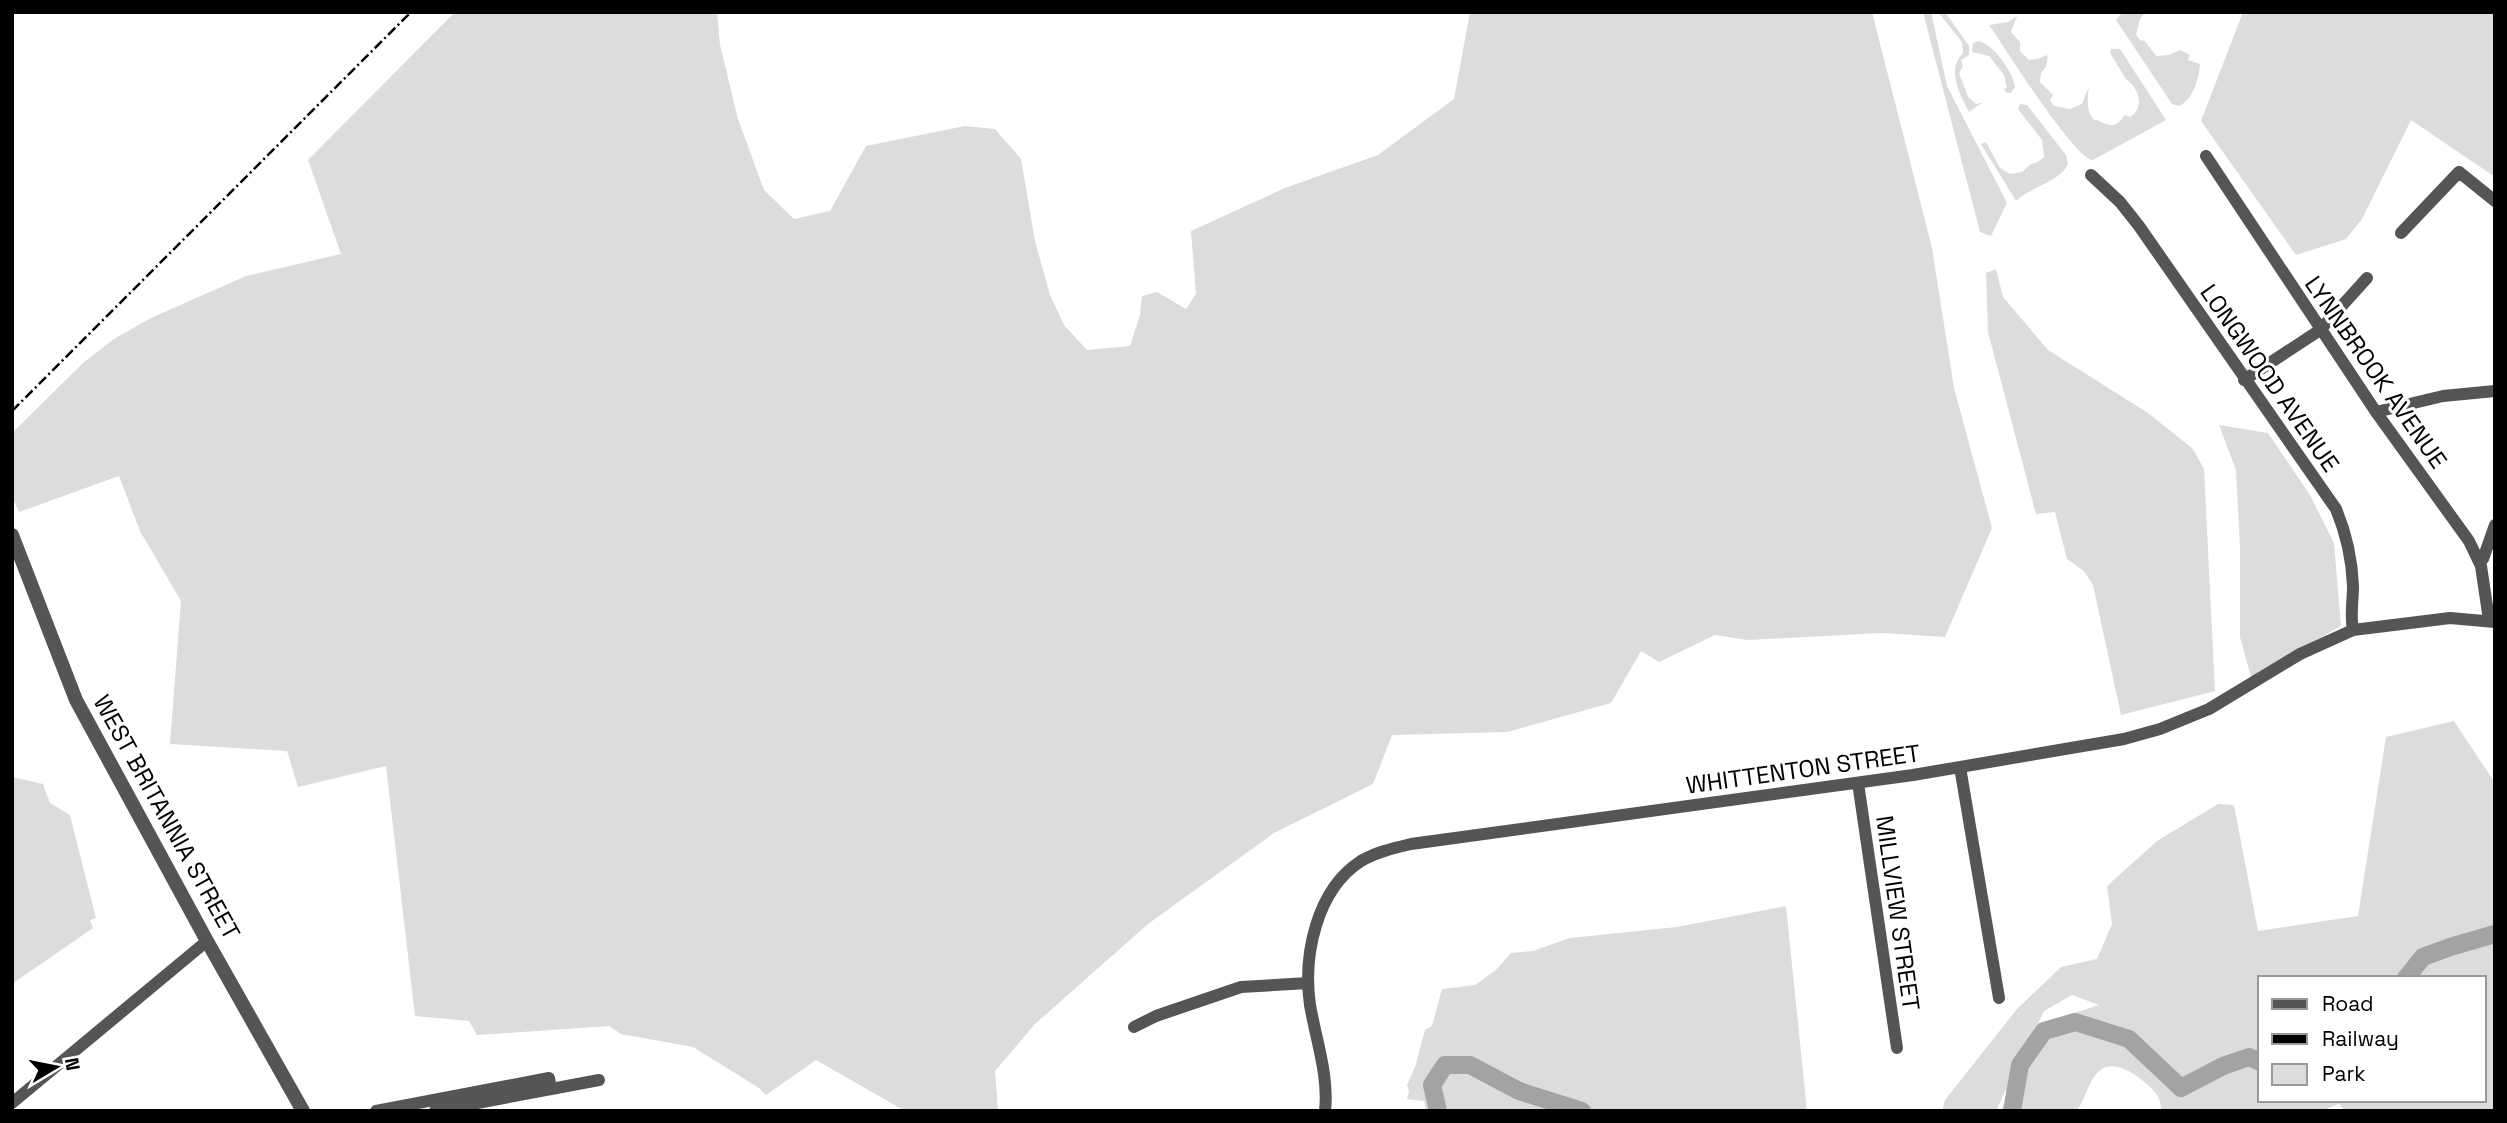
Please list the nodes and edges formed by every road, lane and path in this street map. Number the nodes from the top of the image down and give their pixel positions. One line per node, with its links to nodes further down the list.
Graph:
1 (2206, 156): 6 (street, LYNNBROOK AVENUE)
2 (2091, 175): 7 (street, LONGWOOD AVENUE)
3 (2495, 201): 4 (street)
4 (2401, 233)
5 (2367, 278): 6 (street)
6 (2320, 330): 7 (street); 9 (street, LYNNBROOK AVENUE)
7 (2244, 380): 14 (street, LONGWOOD AVENUE)
8 (2495, 391): 9 (street)
9 (2376, 412): 12 (street, LYNNBROOK AVENUE)
10 (2495, 525): 12 (street)
11 (12, 535): 17 (street, WEST BRITANNIA STREET)
12 (2479, 560): 13 (street, LYNNBROOK AVENUE)
13 (2492, 621): 14 (street, WHITTENTON STREET)
14 (2353, 630): 15 (street, WHITTENTON STREET)
15 (1960, 767): 16 (street, WHITTENTON STREET); 19 (street)
16 (1858, 783): 18 (street, WHITTENTON STREET); 21 (street, MILLVIEW STREET)
17 (207, 941): 23 (street); 25 (street, WEST BRITANNIA STREET)
18 (1308, 983): 20 (street); 27 (street, WHITTENTON STREET)
19 (1999, 998)
20 (1134, 1027)
21 (1897, 1048)
22 (599, 1080): 24 (street)
23 (12, 1103)
24 (438, 1105): 26 (street)
25 (303, 1111)
26 (376, 1111)
27 (1325, 1111)

